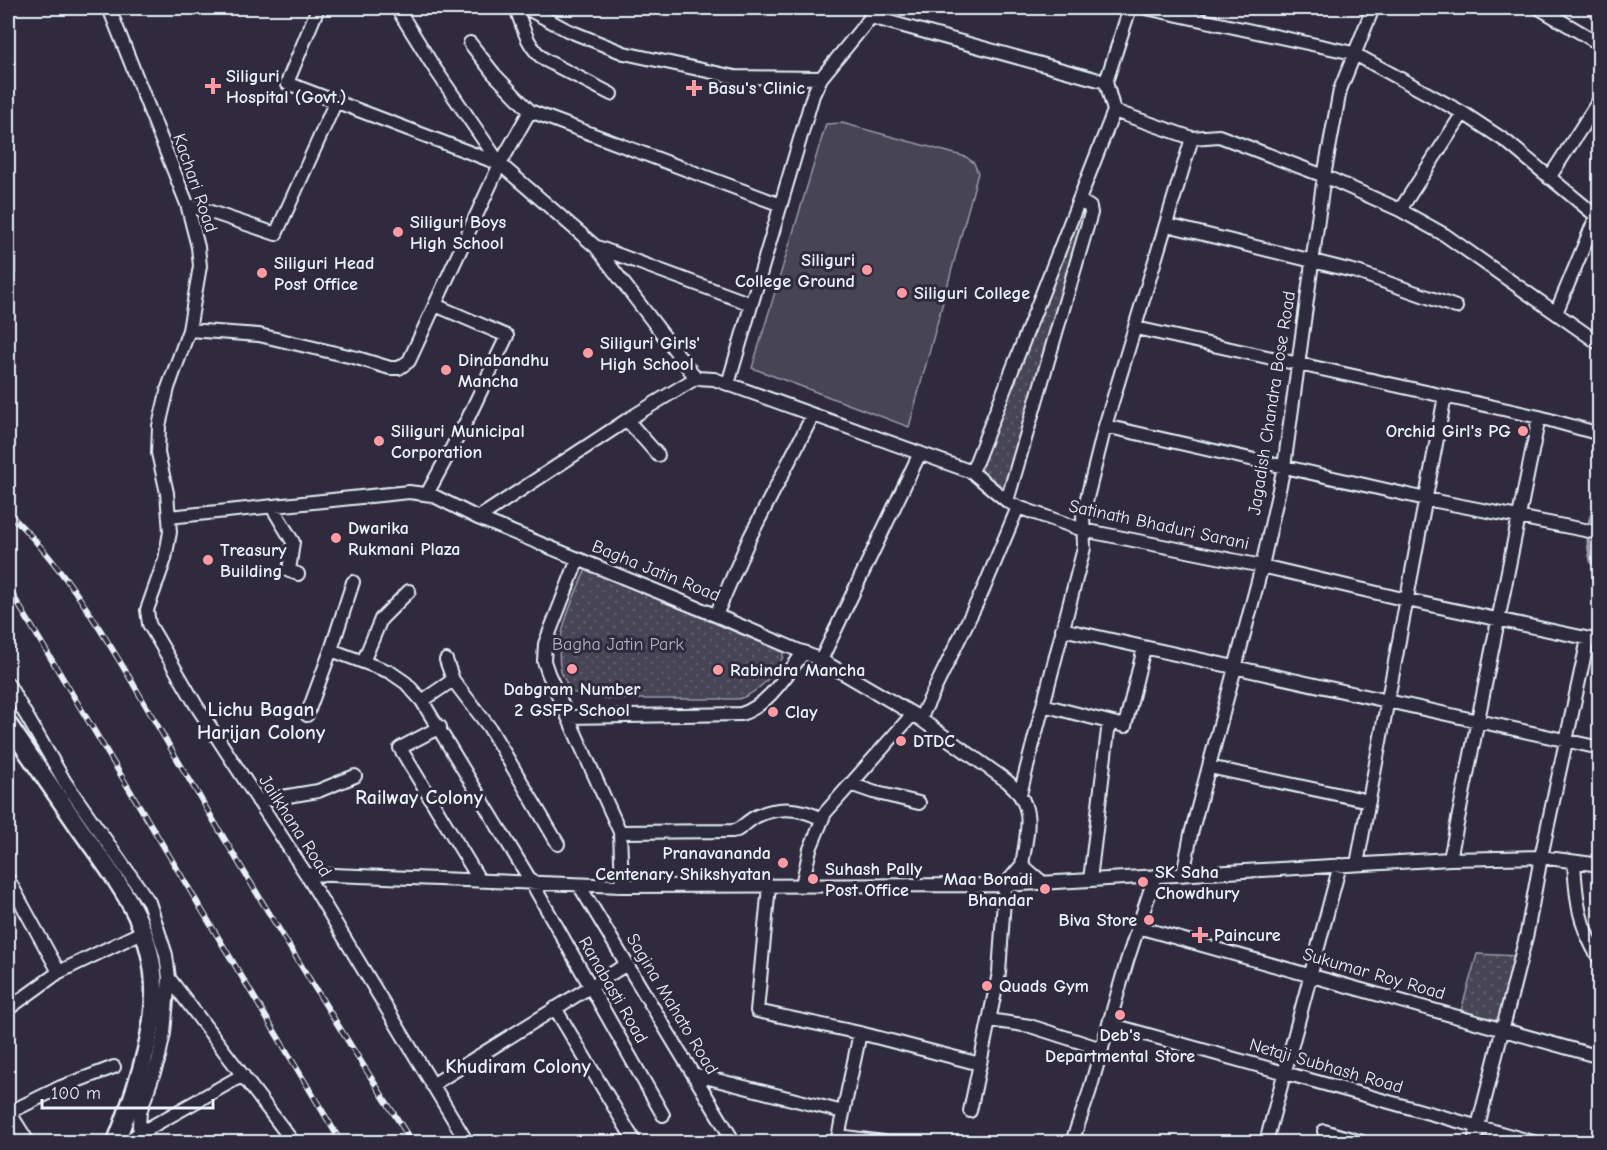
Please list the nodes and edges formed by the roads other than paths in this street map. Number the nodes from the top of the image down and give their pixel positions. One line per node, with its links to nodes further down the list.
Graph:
1 (109, 8): 26 (street, Kachari Road)
2 (318, 8): 17 (street)
3 (397, 8): 22 (street)
4 (516, 8): 15 (street)
5 (526, 8): 13 (street)
6 (1130, 8): 14 (street)
7 (1146, 8): 12 (street)
8 (1373, 8): 12 (street, Jagadish Chandra Bose Road)
9 (1539, 8): 11 (street)
10 (470, 43): 18 (street)
11 (1599, 44)
12 (1353, 53): 20 (street); 23 (street, Jagadish Chandra Bose Road)
13 (821, 78): 14 (street); 27 (street)
14 (1106, 82): 19 (street)
15 (611, 93)
16 (1599, 99): 24 (street)
17 (336, 101): 22 (street); 26 (street)
18 (530, 111): 22 (street); 27 (street)
19 (1114, 111): 21 (street); 25 (street)
20 (1463, 113): 24 (street); 28 (street)
21 (1192, 138): 23 (street); 30 (street)
22 (500, 164): 31 (street); 36 (street)
23 (1324, 176): 28 (street); 33 (street, Jagadish Chandra Bose Road)
24 (1549, 178): 29 (street)
25 (1080, 201): 54 (street); 57 (street)
26 (187, 204): 40 (street, Kachari Road)
27 (781, 205): 35 (street)
28 (1400, 210): 38 (street)
29 (1598, 218): 38 (street)
30 (1167, 225): 33 (street); 39 (street)
31 (596, 247): 35 (street); 43 (street)
32 (8, 250): 34 (street)
33 (1312, 261): 37 (street); 42 (street, Jagadish Chandra Bose Road)
34 (8, 272)
35 (752, 304): 44 (street)
36 (435, 305): 40 (street); 55 (street)
37 (1456, 308)
38 (1556, 313): 41 (street)
39 (1136, 328): 42 (street); 49 (street)
40 (189, 330): 59 (street, Kachari Road)
41 (1599, 344)
42 (1297, 363): 45 (street); 53 (street, Jagadish Chandra Bose Road)
43 (696, 378): 44 (street, Satinath Bhaduri Sarani); 48 (street)
44 (728, 384): 46 (street, Satinath Bhaduri Sarani)
45 (1445, 396): 47 (street); 56 (street)
46 (813, 415): 51 (street, Satinath Bhaduri Sarani); 70 (street)
47 (1539, 417): 50 (street); 61 (street)
48 (627, 420): 52 (street); 60 (street)
49 (1105, 426): 53 (street); 62 (street)
50 (1599, 434)
51 (920, 453): 54 (street, Satinath Bhaduri Sarani); 78 (street)
52 (658, 455)
53 (1284, 466): 56 (street); 65 (street, Jagadish Chandra Bose Road)
54 (972, 472): 57 (street, Satinath Bhaduri Sarani)
55 (427, 494): 58 (street, Bagha Jatin Road); 60 (street, Bagha Jatin Road)
56 (1426, 499): 61 (street); 69 (street)
57 (1012, 504): 62 (street, Satinath Bhaduri Sarani); 87 (street)
58 (272, 507): 59 (street, Bagha Jatin Road); 66 (street)
59 (169, 518): 99 (street, Jailkhana Road)
60 (478, 518): 64 (street, Bagha Jatin Road)
61 (1519, 518): 63 (street); 71 (street)
62 (1083, 530): 65 (street, Satinath Bhaduri Sarani); 72 (street)
63 (1599, 533)
64 (578, 559): 70 (street, Bagha Jatin Road); 88 (street)
65 (1262, 566): 69 (street, Satinath Bhaduri Sarani); 80 (street, Jagadish Chandra Bose Road)
66 (298, 574)
67 (353, 582): 75 (street)
68 (409, 591): 79 (street)
69 (1407, 600): 71 (street, Satinath Bhaduri Sarani); 84 (street)
70 (716, 615): 76 (street, Bagha Jatin Road)
71 (1498, 620): 73 (street, Satinath Bhaduri Sarani); 90 (street)
72 (1062, 629): 74 (street); 85 (street)
73 (1594, 640): 93 (street)
74 (1144, 648): 80 (street); 89 (street)
75 (331, 650): 79 (street, Ranabasti Road); 86 (street)
76 (804, 652): 78 (street, Bagha Jatin Road); 88 (street)
77 (446, 660): 81 (street)
78 (821, 660): 87 (street, Bagha Jatin Road)
79 (363, 662): 83 (street, Ranabasti Road)
80 (1235, 668): 84 (street); 95 (street, Jagadish Chandra Bose Road)
81 (453, 680): 83 (street); 104 (street)
82 (8, 684): 131 (street)
83 (422, 701): 92 (street, Ranabasti Road)
84 (1387, 702): 90 (street); 100 (street)
85 (1043, 705): 89 (street); 98 (street)
86 (307, 715)
87 (917, 716): 97 (street); 98 (street, Bagha Jatin Road)
88 (569, 717): 103 (street)
89 (1109, 722): 116 (street)
90 (1477, 722): 93 (street); 106 (street)
91 (8, 724): 155 (main road)
92 (440, 728): 117 (street); 119 (street, Ranabasti Road)
93 (1566, 741): 94 (street); 105 (street)
94 (1599, 748)
95 (1209, 767): 100 (street); 113 (street, Jagadish Chandra Bose Road)
96 (355, 776): 99 (street)
97 (850, 784): 101 (street); 102 (street)
98 (1020, 794): 109 (street)
99 (258, 801): 112 (street, Jailkhana Road)
100 (1368, 801): 108 (street)
101 (919, 803)
102 (822, 819): 103 (street); 121 (street)
103 (620, 832): 123 (street)
104 (558, 844)
105 (1541, 857): 106 (street); 107 (street); 137 (street)
106 (1450, 859): 108 (street)
107 (1574, 862): 111 (street); 127 (street)
108 (1357, 864): 110 (street)
109 (1022, 865): 118 (street); 122 (street)
110 (1340, 865): 113 (street); 130 (street)
111 (1599, 865)
112 (306, 874): 117 (street); 146 (street, Jailkhana Road)
113 (1183, 875): 114 (street)
114 (1155, 876): 116 (street); 125 (street)
115 (8, 879): 129 (street)
116 (1090, 880): 118 (street)
117 (480, 881): 119 (street)
118 (1042, 882): 122 (street)
119 (532, 883): 120 (street); 132 (street, Ranabasti Road)
120 (579, 885): 123 (street); 128 (street, Sagina Mahato Road)
121 (802, 885): 122 (street); 124 (street)
122 (1005, 885): 135 (street)
123 (622, 886): 124 (street)
124 (769, 886): 138 (street)
125 (1138, 927): 130 (street, Sukumar Roy Road); 136 (street)
126 (140, 933): 129 (street)
127 (1599, 960)
128 (627, 964): 132 (street); 143 (street, Sagina Mahato Road)
129 (59, 972): 134 (street)
130 (1311, 975): 137 (street, Sukumar Roy Road); 144 (street)
131 (169, 978): 145 (street); 153 (street)
132 (592, 986): 133 (street); 150 (street, Ranabasti Road)
133 (555, 1008): 146 (street); 156 (street)
134 (8, 1009)
135 (989, 1020): 139 (street); 141 (street)
136 (1109, 1024): 139 (street); 144 (street, Netaji Subhash Road)
137 (1504, 1031): 140 (street, Sukumar Roy Road); 151 (street)
138 (860, 1033): 141 (street); 149 (street)
139 (1102, 1049): 162 (street)
140 (1599, 1057)
141 (980, 1064): 147 (street)
142 (114, 1067): 148 (street)
143 (693, 1074): 149 (street); 160 (street, Sagina Mahato Road)
144 (1285, 1074): 151 (street, Netaji Subhash Road); 163 (street)
145 (243, 1075): 153 (street); 158 (street)
146 (432, 1085): 159 (street, Jailkhana Road)
147 (970, 1111)
148 (8, 1112): 157 (street)
149 (843, 1112): 154 (street)
150 (663, 1115)
151 (1478, 1127): 165 (street); 166 (street, Netaji Subhash Road)
152 (1324, 1131): 164 (street)
153 (141, 1138): 155 (street)
154 (837, 1139): 161 (street)
155 (121, 1140)
156 (633, 1142)
157 (28, 1143)
158 (293, 1143)
159 (467, 1143)
160 (734, 1143)
161 (883, 1143)
162 (1072, 1143)
163 (1266, 1143)
164 (1362, 1143)
165 (1474, 1143)
166 (1533, 1143)

